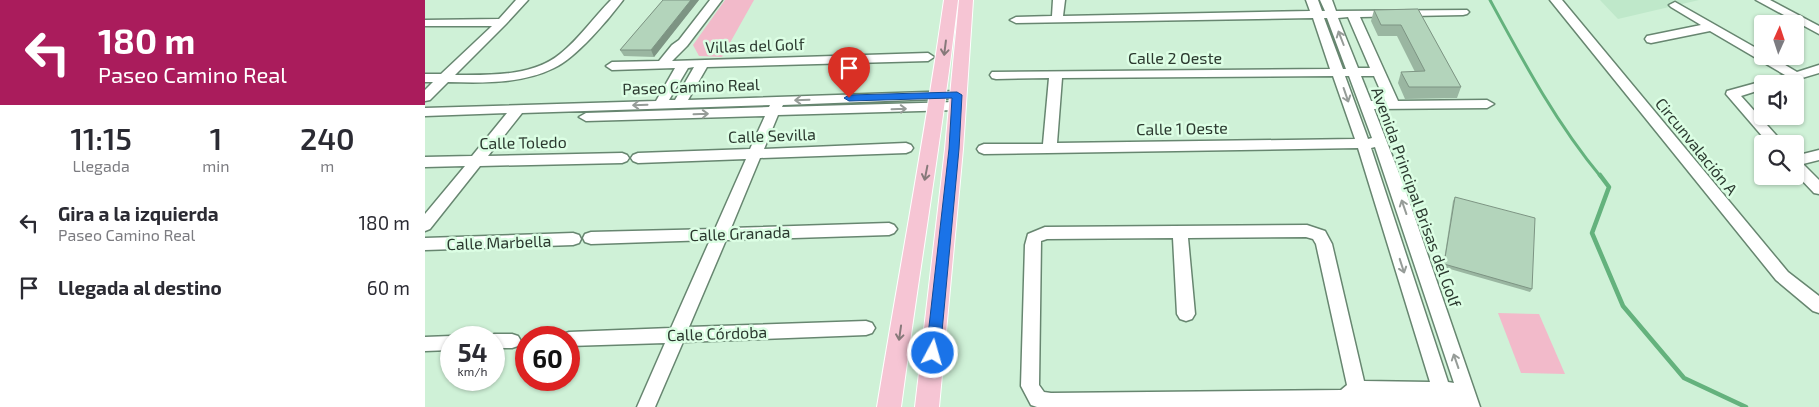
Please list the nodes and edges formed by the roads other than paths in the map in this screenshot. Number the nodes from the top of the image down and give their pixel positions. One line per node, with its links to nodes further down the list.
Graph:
1 (522, 0): 17 (street)
2 (617, 0): 37 (street)
3 (716, 0): 23 (street)
4 (951, 0): 40 (main road, one-way to 40)
5 (966, 0): 40 (main road)
6 (1059, 0): 15 (street)
7 (1312, 0): 12 (street, Avenida Principal Brisas del Golf)
8 (1556, 0): 74 (street, Circunvalación A)
9 (1762, 0): 21 (street)
10 (1779, 0): 18 (street)
11 (1675, 5): 20 (street)
12 (1325, 9): 14 (street); 15 (street); 29 (street, Avenida Principal Brisas del Golf); 30 (street, Avenida Principal Brisas del Golf, one-way to 12)
13 (1463, 12): 14 (street)
14 (1352, 13): 31 (street)
15 (1057, 19): 16 (street)
16 (1016, 20)
17 (502, 22): 19 (street); 37 (street)
18 (1819, 22)
19 (425, 23)
20 (1711, 27): 22 (street); 34 (street)
21 (1819, 31)
22 (1651, 39)
23 (683, 43): 25 (street); 26 (street)
24 (928, 57): 25 (street, Villas del Golf)
25 (693, 63): 26 (street, Villas del Golf); 41 (street); 42 (street)
26 (663, 64): 27 (street, Villas del Golf)
27 (612, 66)
28 (1819, 69): 35 (street)
29 (1338, 72): 30 (street, Calle 2 Oeste); 33 (street, Calle 2 Oeste); 54 (street, Avenida Principal Brisas del Golf, one-way to 54)
30 (1354, 72): 31 (street, Calle 2 Oeste); 45 (street, Avenida Principal Brisas del Golf)
31 (1379, 72): 43 (street)
32 (995, 75): 33 (street, Calle 2 Oeste)
33 (1056, 75): 56 (street)
34 (1793, 75)
35 (1798, 75)
36 (425, 78): 37 (street)
37 (444, 78): 39 (street)
38 (1754, 88): 49 (street)
39 (425, 97)
40 (947, 101): 46 (street, Paseo Camino Real); 87 (main road, one-way to 87); 88 (main road)
41 (660, 104): 42 (street, Paseo Camino Real); 48 (street, Paseo Camino Real, one-way to 48)
42 (679, 104): 46 (street, Paseo Camino Real)
43 (1393, 104): 44 (street); 45 (street)
44 (1487, 104)
45 (1366, 105): 53 (street, Avenida Principal Brisas del Golf)
46 (776, 106): 48 (street, Paseo Camino Real, one-way to 46); 58 (street)
47 (425, 112): 48 (street, Paseo Camino Real)
48 (514, 114): 50 (street, Paseo Camino Real); 63 (street)
49 (1754, 118)
50 (425, 121)
51 (1760, 125): 52 (street)
52 (1769, 135)
53 (1381, 142): 54 (street, Calle 1 Oeste); 85 (street, Avenida Principal Brisas del Golf, one-way to 53)
54 (1363, 143): 56 (street, Calle 1 Oeste); 84 (street, Avenida Principal Brisas del Golf, one-way to 84)
55 (906, 148): 58 (street, Calle Sevilla)
56 (1049, 148): 57 (street, Calle 1 Oeste)
57 (984, 149)
58 (756, 154): 61 (street, Calle Sevilla); 70 (street)
59 (1819, 155): 62 (street)
60 (621, 158): 63 (street, Calle Toledo)
61 (639, 158)
62 (1804, 160)
63 (478, 161): 64 (street, Calle Toledo); 67 (street)
64 (425, 162)
65 (1804, 173): 66 (street)
66 (1819, 189)
67 (425, 225)
68 (889, 228): 70 (street, Calle Granada)
69 (1180, 232): 75 (street); 83 (street); 83 (street)
70 (720, 234): 71 (street, Calle Granada); 77 (street)
71 (591, 238)
72 (573, 239): 73 (street, Calle Marbella)
73 (425, 244)
74 (1819, 306)
75 (1186, 314)
76 (866, 328): 77 (street, Calle Córdoba)
77 (677, 335): 78 (street, Calle Córdoba); 86 (street)
78 (580, 339)
79 (505, 340): 80 (street)
80 (512, 340)
81 (440, 343): 82 (street)
82 (425, 344)
83 (1353, 396): 84 (street)
84 (1445, 401): 85 (street)
85 (1469, 401)
86 (646, 407)
87 (889, 407)
88 (927, 407)

